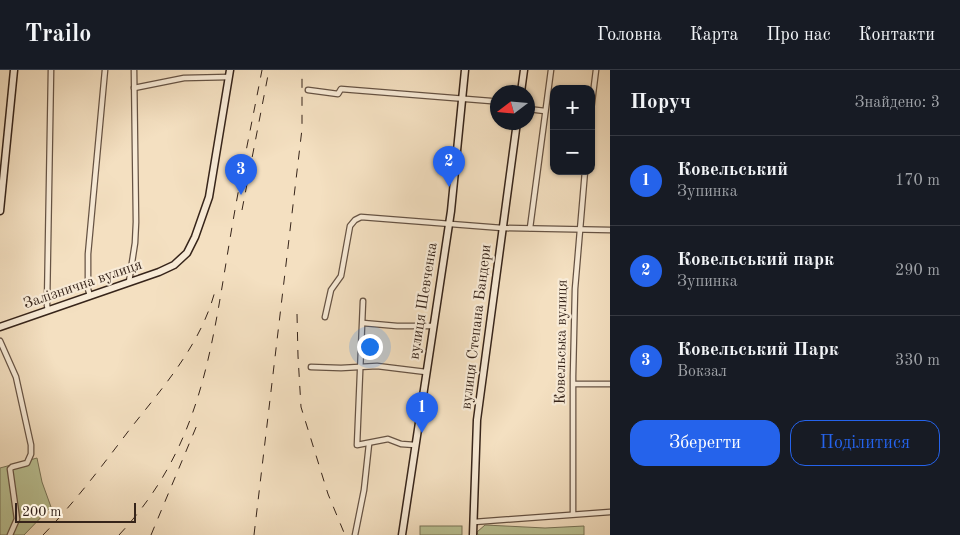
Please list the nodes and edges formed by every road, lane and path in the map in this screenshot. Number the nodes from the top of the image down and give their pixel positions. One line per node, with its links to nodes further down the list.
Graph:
1 (14, 70): 20 (street)
2 (51, 70): 29 (street)
3 (105, 70): 27 (street)
4 (134, 70): 12 (street)
5 (464, 70): 14 (street, вулиця Шевченка)
6 (524, 70): 10 (street)
7 (551, 70): 17 (street)
8 (596, 70): 11 (street)
9 (229, 74): 12 (street); 26 (street, Залізнична вулиця)
10 (522, 85)
11 (594, 85)
12 (134, 88): 26 (street)
13 (308, 90): 14 (street)
14 (462, 99): 15 (street); 21 (street, вулиця Шевченка)
15 (490, 101)
16 (535, 109): 17 (street)
17 (545, 111): 23 (street)
18 (516, 130): 22 (street, вулиця Степана Бандери)
19 (585, 175): 24 (street, Ковельська вулиця)
20 (0, 211)
21 (449, 225): 22 (street); 30 (street); 32 (street, вулиця Шевченка)
22 (502, 228): 23 (street); 44 (street, вулиця Степана Бандери)
23 (530, 228): 24 (street)
24 (579, 229): 25 (street); 38 (street, Ковельська вулиця)
25 (610, 230)
26 (129, 282): 27 (street, Залізнична вулиця)
27 (90, 296): 29 (street, Залізнична вулиця)
28 (363, 301): 31 (street)
29 (48, 310): 33 (street, Залізнична вулиця)
30 (325, 317)
31 (363, 323): 32 (street); 35 (street)
32 (433, 326): 37 (street, вулиця Шевченка)
33 (0, 327)
34 (0, 341): 45 (street)
35 (361, 366): 36 (street); 37 (street); 40 (street)
36 (311, 367)
37 (426, 372): 41 (street, вулиця Шевченка)
38 (574, 384): 39 (street); 43 (street, Ковельська вулиця)
39 (610, 384)
40 (369, 444): 41 (street); 46 (street)
41 (415, 445): 47 (street, вулиця Шевченка)
42 (610, 512): 43 (street)
43 (573, 514): 44 (street)
44 (474, 522): 48 (street, вулиця Степана Бандери)
45 (10, 535)
46 (355, 535)
47 (402, 535)
48 (473, 535)

